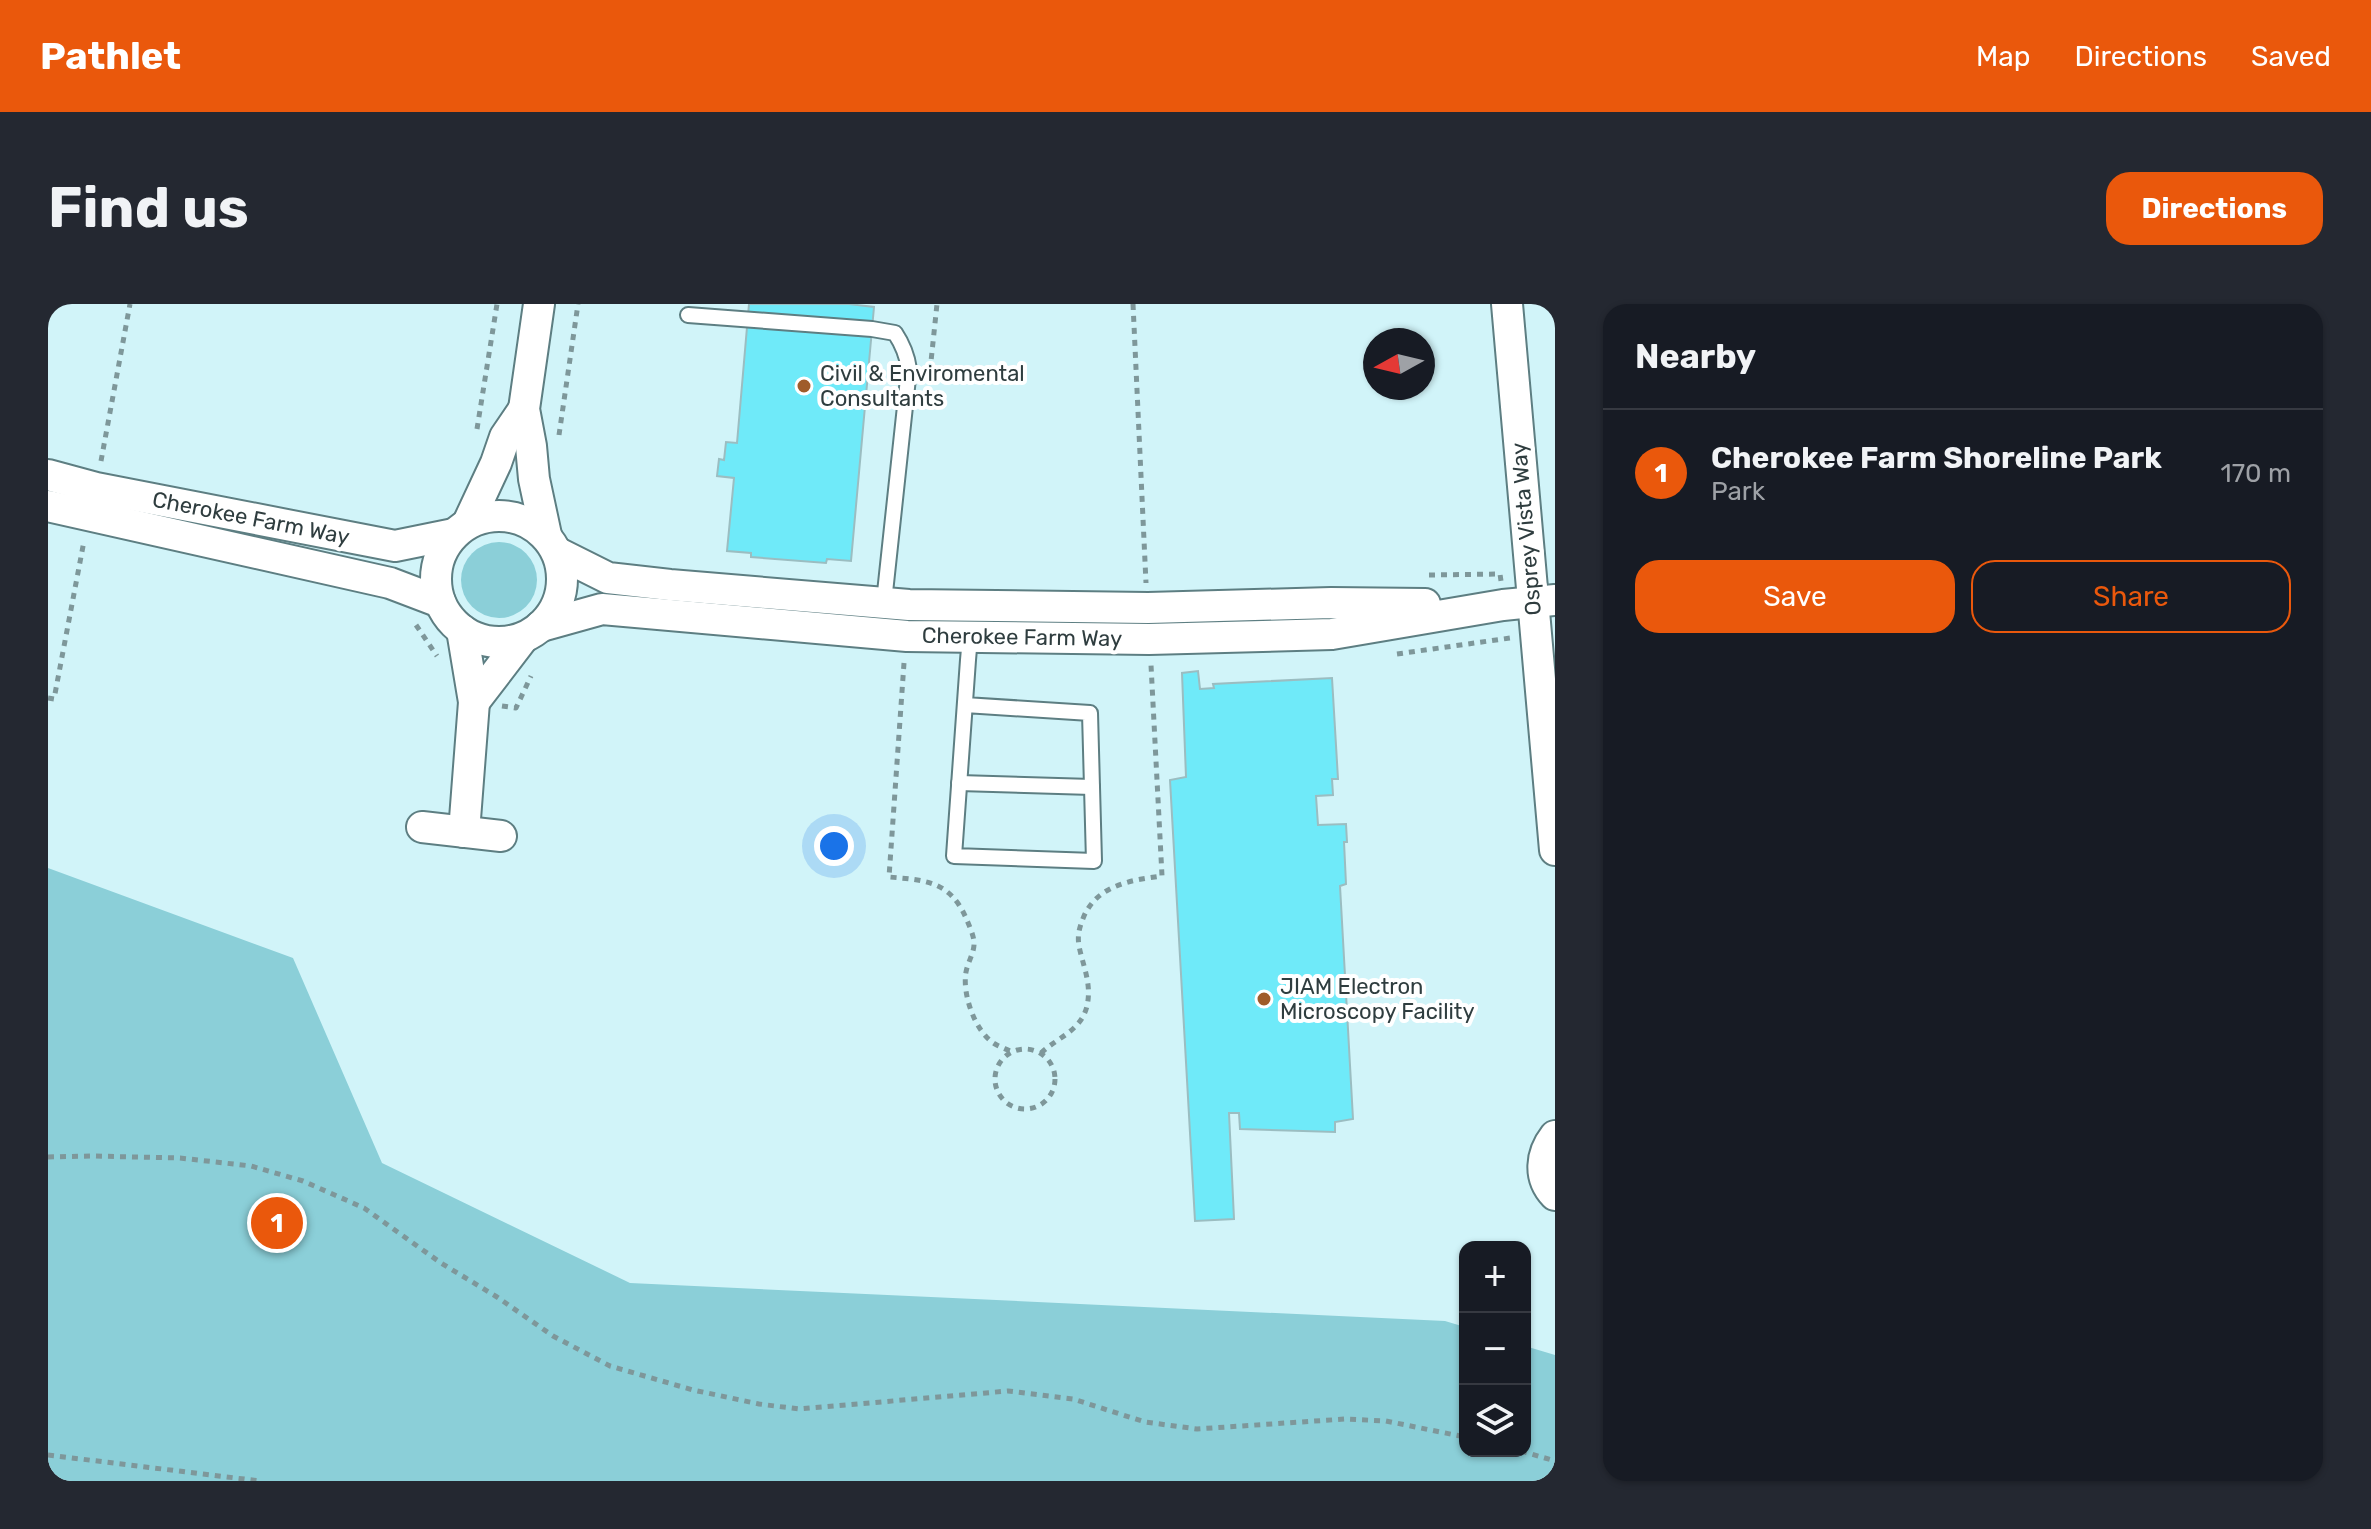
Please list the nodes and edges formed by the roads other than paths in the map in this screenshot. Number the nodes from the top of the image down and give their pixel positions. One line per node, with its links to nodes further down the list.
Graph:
1 (539, 304): 4 (street)
2 (1507, 304): 11 (street, Osprey Vista Way)
3 (688, 315): 10 (lane)
4 (524, 409): 7 (street); 8 (street)
5 (48, 475): 7 (street, Cherokee Farm Way)
6 (48, 506): 9 (street, Cherokee Farm Way)
7 (461, 528): 8 (street); 9 (street)
8 (552, 544): 10 (street, Cherokee Farm Way); 13 (street)
9 (440, 602): 12 (street)
10 (884, 602): 11 (street, Cherokee Farm Way)
11 (1530, 602): 14 (street, Cherokee Farm Way); 22 (street, Osprey Vista Way)
12 (462, 630): 13 (street); 15 (street)
13 (532, 632): 14 (street, Cherokee Farm Way); 15 (street)
14 (970, 637): 16 (lane)
15 (474, 702): 20 (street)
16 (965, 705): 17 (lane); 18 (lane)
17 (959, 783): 18 (lane); 18 (lane)
18 (1092, 787)
19 (422, 827): 20 (street)
20 (464, 832): 21 (street)
21 (501, 836)
22 (1555, 850)
23 (1555, 1136): 24 (street)
24 (1555, 1195)

